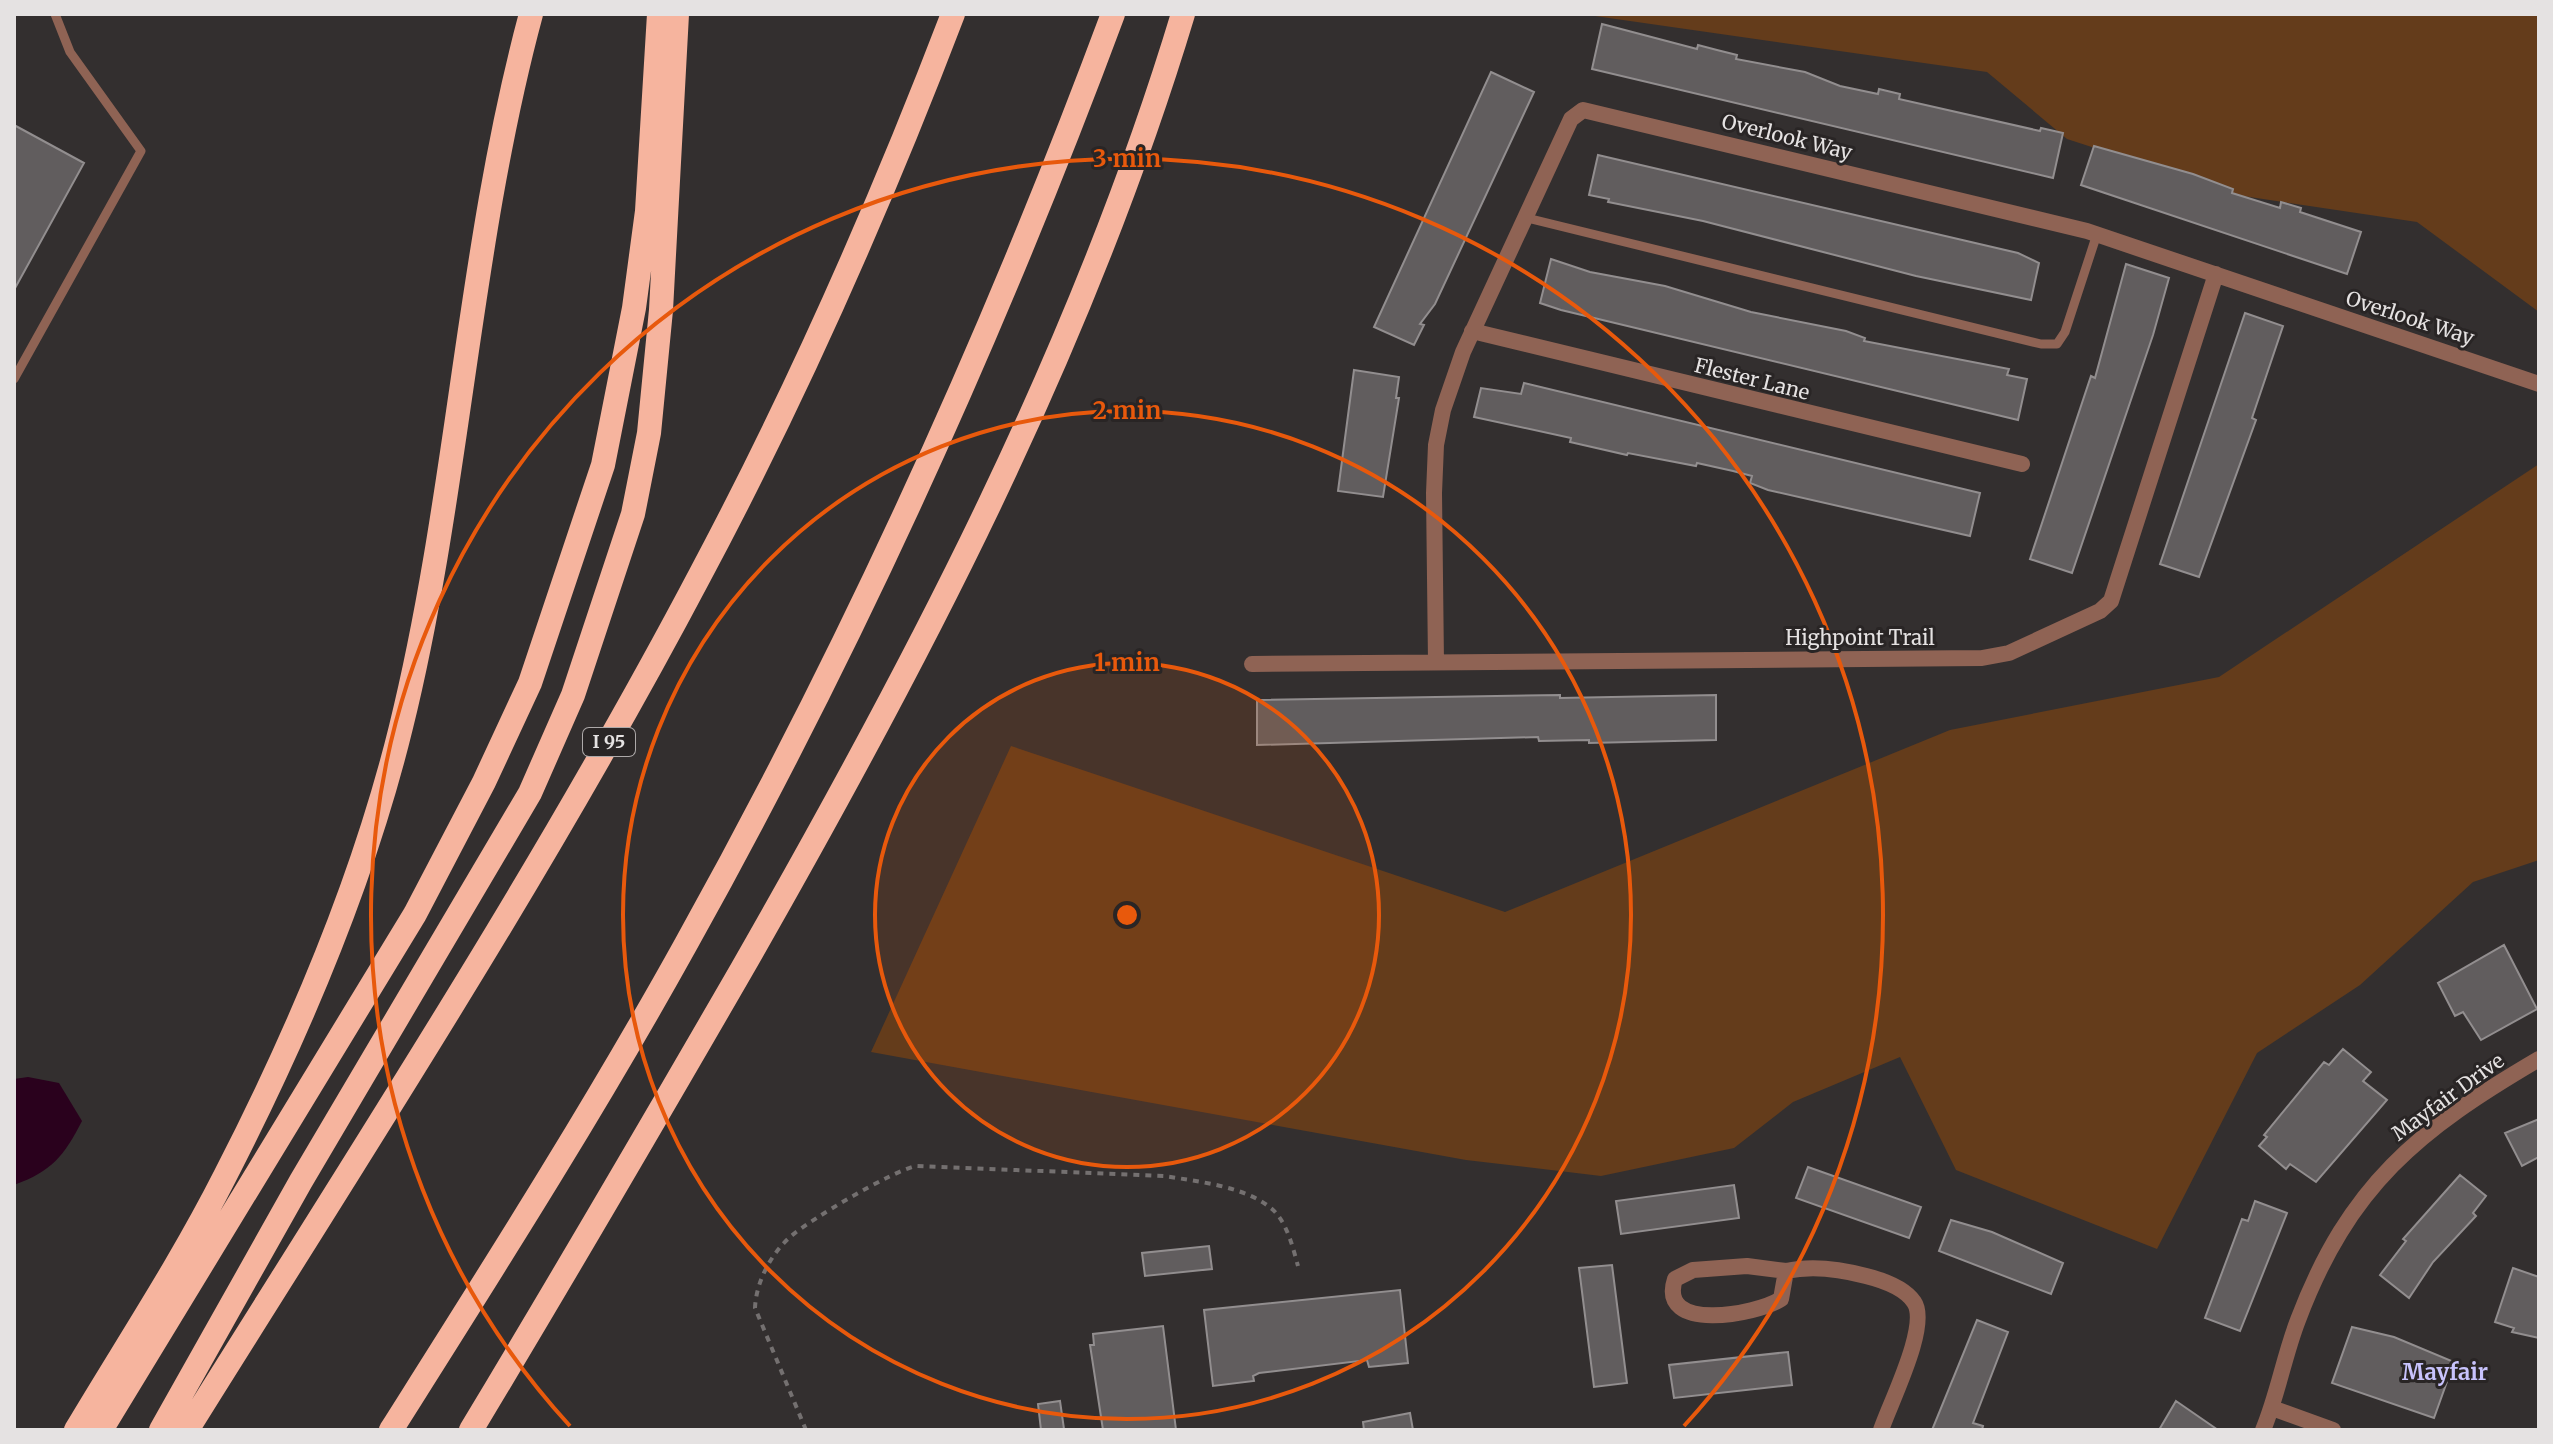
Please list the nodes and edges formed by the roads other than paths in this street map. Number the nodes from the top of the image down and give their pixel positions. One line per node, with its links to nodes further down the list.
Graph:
1 (55, 14): 12 (lane)
2 (531, 14): 20 (highway)
3 (659, 14): 21 (highway)
4 (677, 14): 22 (highway)
5 (953, 14): 23 (highway, I 95)
6 (1113, 14): 24 (highway)
7 (1183, 14): 25 (highway)
8 (1527, 218): 9 (street, Overlook Way); 9 (lane); 11 (street, Overlook Way)
9 (2097, 234): 10 (street, Overlook Way)
10 (2216, 274): 13 (street, Overlook Way); 15 (street, Highpoint Trail)
11 (1472, 331): 14 (street, Flester Lane); 15 (street, Overlook Way)
12 (14, 379)
13 (2539, 384)
14 (2022, 464)
15 (1436, 662): 16 (street, Highpoint Trail)
16 (1252, 664)
17 (2539, 1059): 19 (street, Mayfair Drive)
18 (1786, 1271): 18 (street); 26 (street)
19 (2272, 1408): 27 (street, Mayfair Drive); 28 (street)
20 (76, 1430)
21 (101, 1430)
22 (161, 1430)
23 (187, 1430)
24 (391, 1430)
25 (471, 1430)
26 (1881, 1430)
27 (2263, 1430)
28 (2333, 1430)

